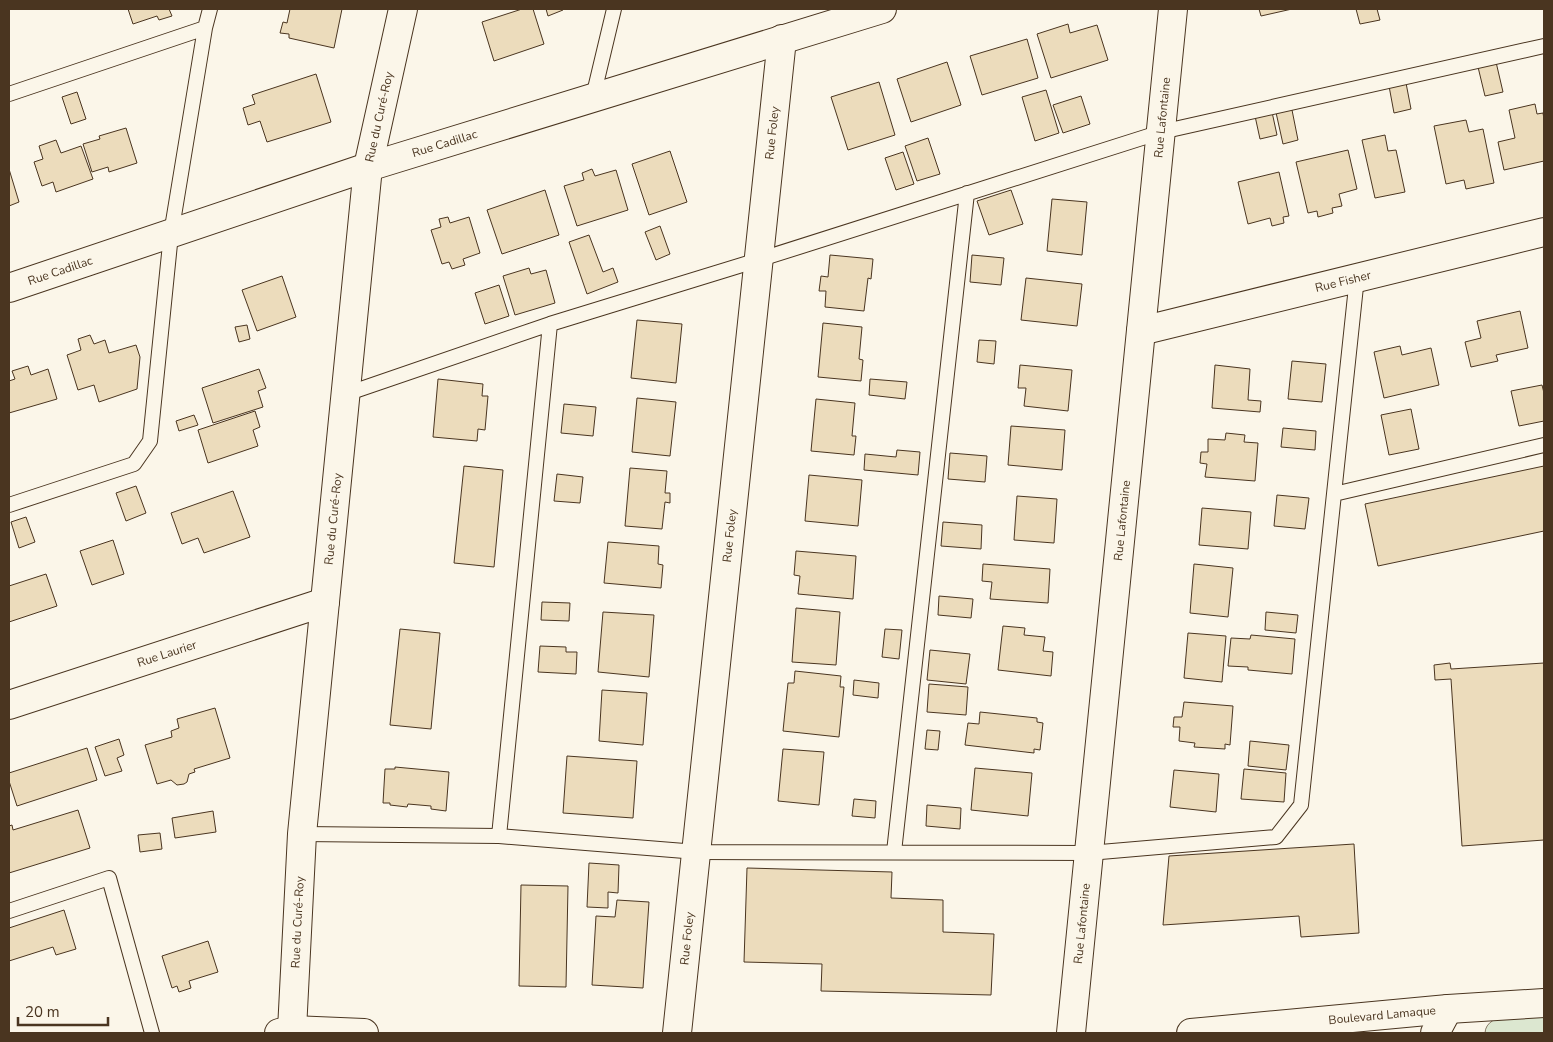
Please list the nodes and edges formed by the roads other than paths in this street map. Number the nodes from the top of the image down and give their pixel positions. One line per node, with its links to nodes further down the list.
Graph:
1 (210, 9): 6 (lane)
2 (403, 9): 12 (street, Rue du Curé-Roy)
3 (614, 9): 10 (lane)
4 (882, 9): 7 (street, Rue Cadillac)
5 (1173, 9): 11 (street, Rue Lafontaine)
6 (205, 28): 9 (lane); 15 (lane)
7 (782, 40): 10 (street, Rue Cadillac); 16 (street, Rue Foley)
8 (1544, 46): 11 (lane)
9 (9, 94)
10 (593, 97): 12 (street, Rue Cadillac)
11 (1161, 132): 13 (lane); 20 (street, Rue Lafontaine)
12 (368, 167): 15 (street, Rue Cadillac); 21 (street, Rue du Curé-Roy)
13 (967, 194): 16 (lane); 30 (lane)
14 (1544, 232): 17 (street, Rue Fisher)
15 (171, 234): 18 (street, Rue Cadillac); 24 (lane)
16 (758, 260): 19 (lane); 29 (street, Rue Foley)
17 (1357, 277): 20 (street, Rue Fisher); 23 (lane)
18 (9, 288)
19 (550, 324): 21 (lane); 28 (lane)
20 (1141, 331): 31 (street, Rue Lafontaine)
21 (346, 394): 25 (street, Rue du Curé-Roy)
22 (1544, 445): 23 (lane)
23 (1334, 494): 31 (lane)
24 (9, 505)
25 (325, 602): 26 (street, Rue Laurier); 27 (street, Rue du Curé-Roy)
26 (9, 705)
27 (302, 834): 28 (lane); 35 (street, Rue du Curé-Roy)
28 (499, 836): 29 (lane)
29 (697, 852): 30 (lane); 38 (street, Rue Foley)
30 (894, 852): 31 (lane)
31 (1089, 853): 39 (street, Rue Lafontaine)
32 (9, 911): 36 (lane)
33 (1544, 1003): 34 (street, Boulevard Lamaque)
34 (1448, 1009): 40 (street, Boulevard Lamaque); 41 (street)
35 (288, 1032): 37 (street)
36 (152, 1033)
37 (364, 1033)
38 (677, 1033)
39 (1072, 1033)
40 (1191, 1033)
41 (1434, 1033)

